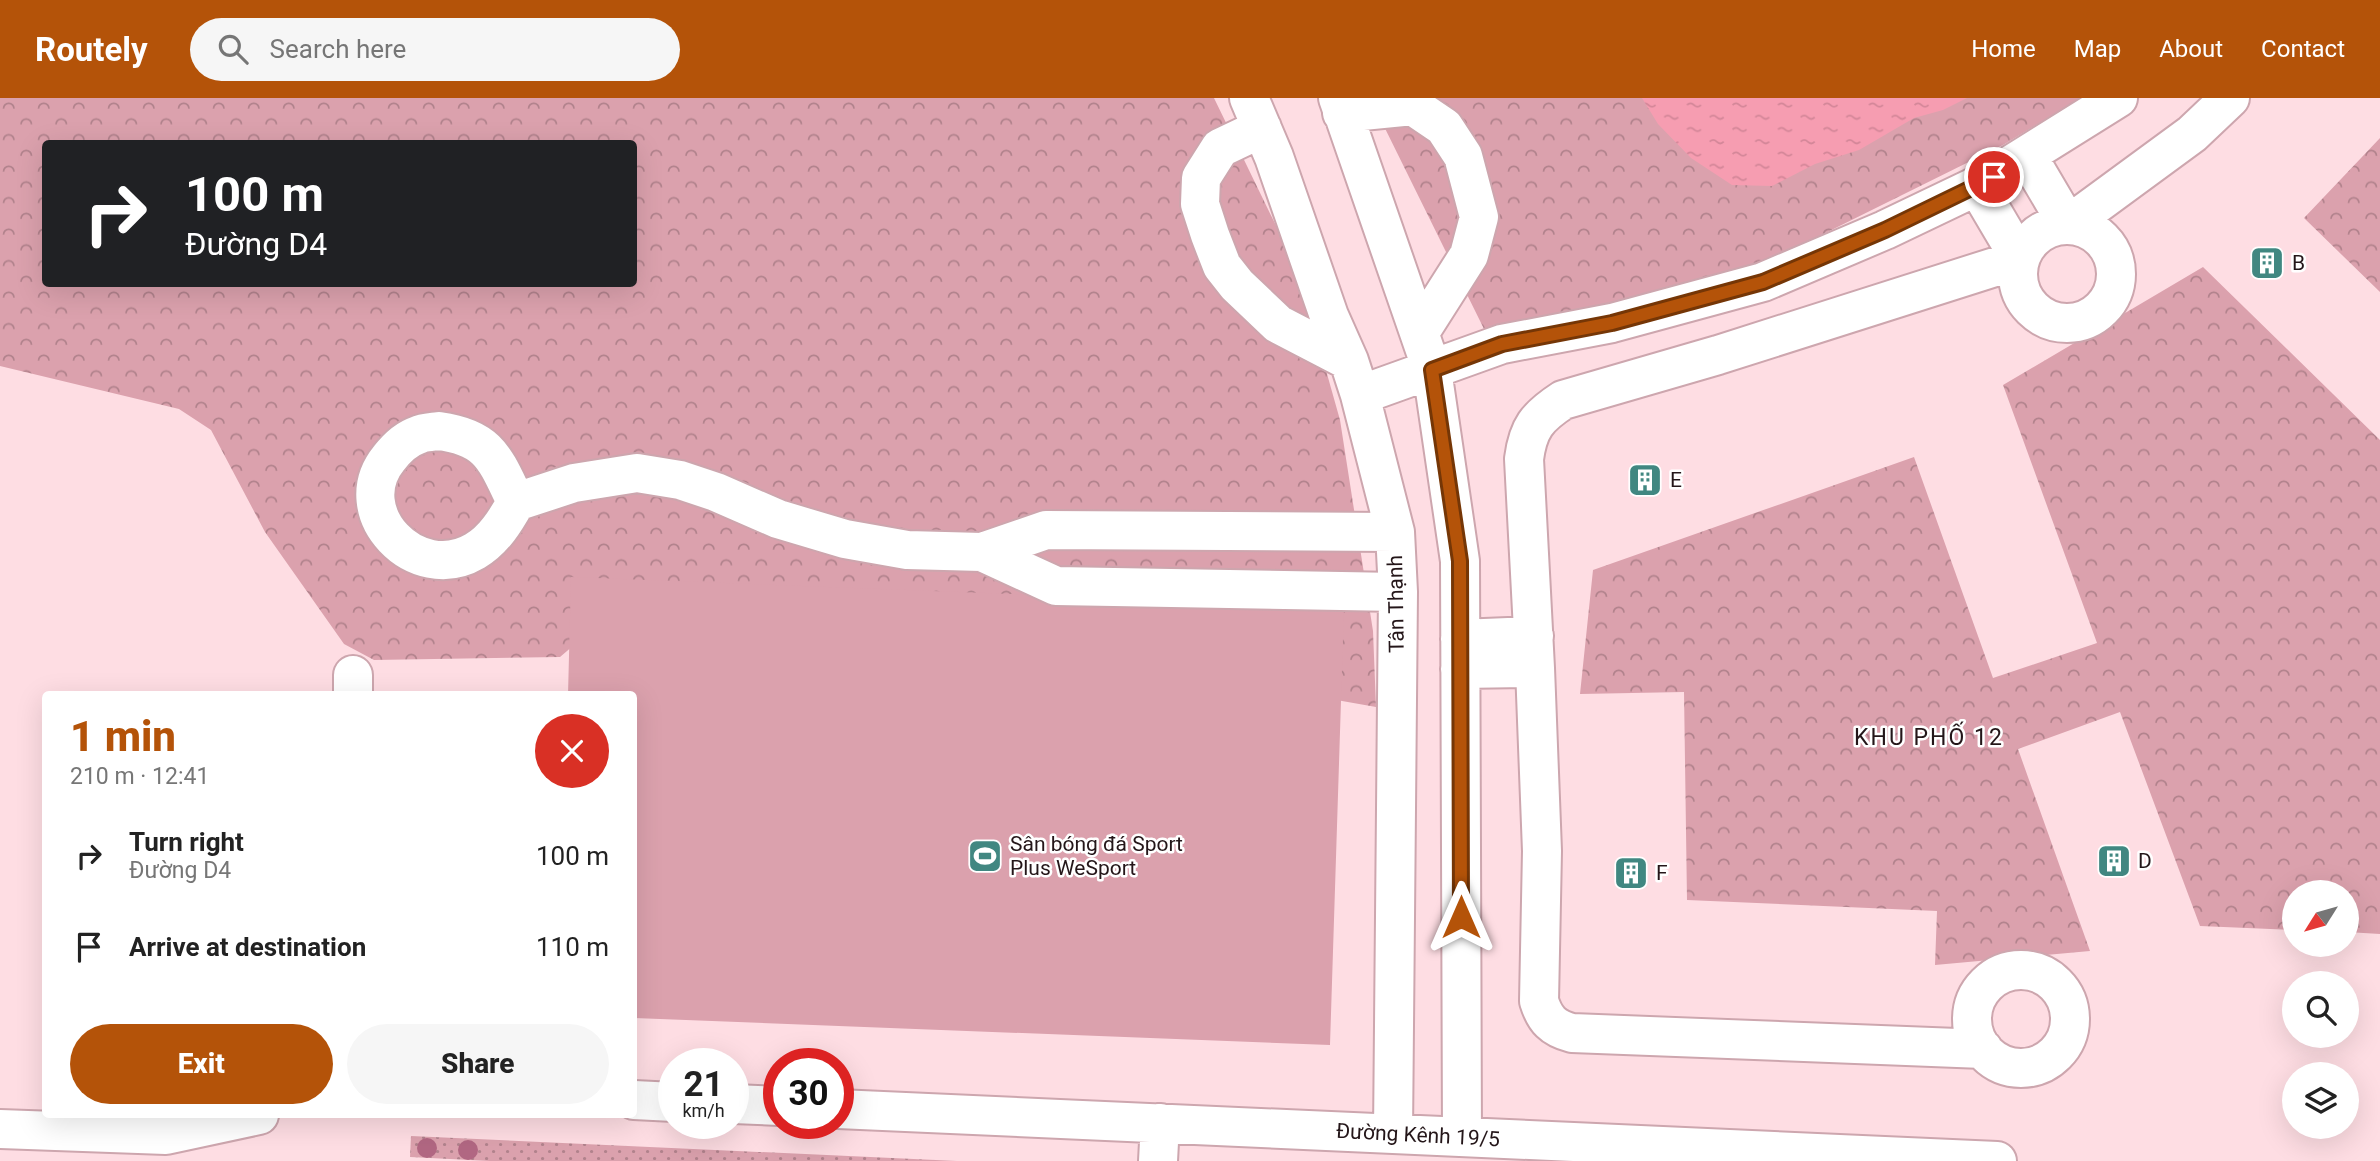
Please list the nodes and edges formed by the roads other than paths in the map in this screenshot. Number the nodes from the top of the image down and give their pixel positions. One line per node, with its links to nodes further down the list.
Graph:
1 (2118, 98): 5 (street)
2 (2230, 98): 7 (street)
3 (1340, 106): 9 (street); 9 (street)
4 (1255, 113): 11 (street, Tân Thạnh); 11 (street)
5 (2028, 157): 6 (street); 7 (street)
6 (1977, 186): 8 (street); 10 (street)
7 (2068, 225): 8 (street); 8 (street)
8 (2020, 259): 16 (street)
9 (1420, 332): 10 (street)
10 (1432, 370): 11 (street); 17 (street)
11 (1354, 378): 13 (street, Tân Thạnh)
12 (516, 502): 14 (street)
13 (1395, 532): 14 (street); 15 (street, Tân Thạnh)
14 (982, 552): 15 (street)
15 (1398, 592): 25 (street, Tân Thạnh)
16 (1534, 652): 17 (street); 18 (street)
17 (1460, 654): 26 (street)
18 (1983, 1049)
19 (637, 1100): 20 (street)
20 (658, 1101)
21 (854, 1110): 23 (street, Đường Kênh 19/5)
22 (245, 1118): 24 (street)
23 (1160, 1123): 25 (street, Đường Kênh 19/5); 27 (street)
24 (0, 1129)
25 (1393, 1134): 26 (street, Đường Kênh 19/5)
26 (1462, 1136): 28 (street, Đường Kênh 19/5)
27 (1158, 1161)
28 (1997, 1161)

